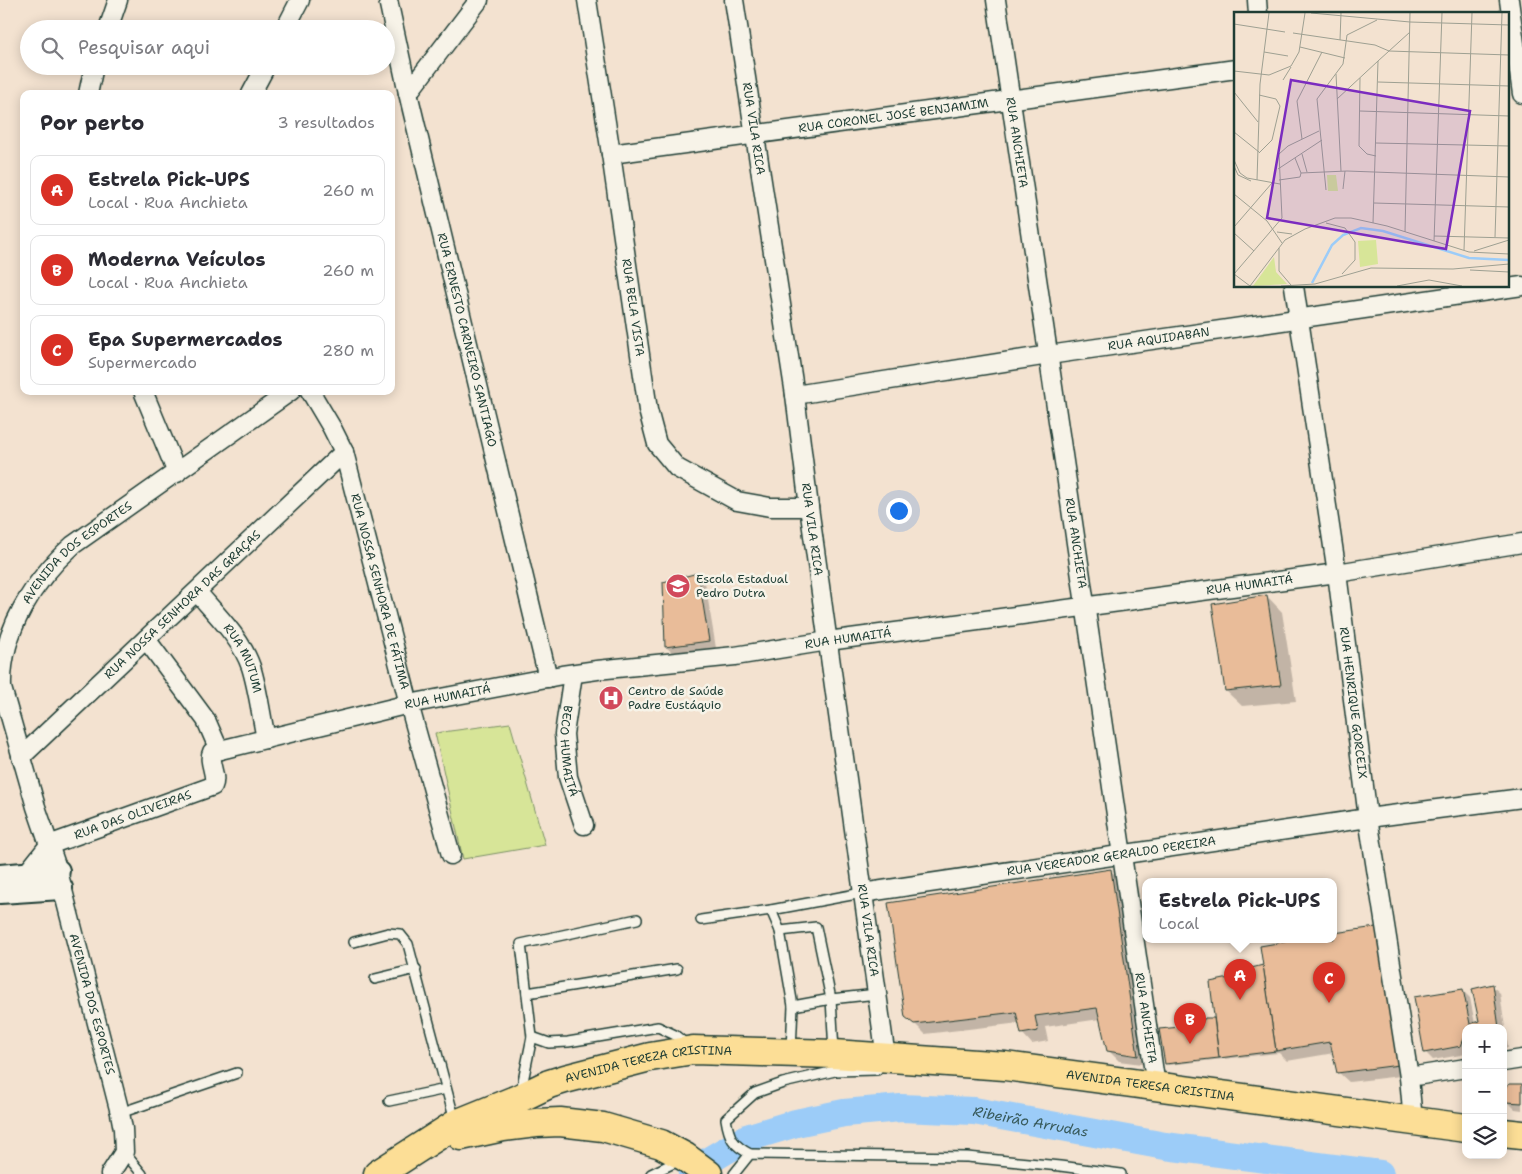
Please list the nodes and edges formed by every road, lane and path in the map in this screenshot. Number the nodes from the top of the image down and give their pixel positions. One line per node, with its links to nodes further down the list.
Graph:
1 (118, 0): 9 (street)
2 (300, 0): 10 (street)
3 (388, 0): 11 (street, RUA ERNESTO CARNEIRO SANTIAGO)
4 (479, 0): 19 (street)
5 (586, 0): 23 (street, RUA BELA VISTA)
6 (734, 0): 22 (street, RUA VILA RICA)
7 (996, 0): 21 (street, RUA ANCHIETA)
8 (1509, 0): 12 (street)
9 (111, 20)
10 (290, 20)
11 (392, 20)
12 (1514, 28): 20 (street)
13 (395, 32): 19 (street, RUA ERNESTO CARNEIRO SANTIAGO)
14 (1234, 69): 21 (street, RUA CORONEL JOSÉ BENJAMIM)
15 (92, 75): 17 (street)
16 (261, 75): 18 (street)
17 (89, 90)
18 (253, 90)
19 (408, 92): 42 (street, RUA ERNESTO CARNEIRO SANTIAGO)
20 (1522, 94)
21 (1011, 101): 22 (street, RUA CORONEL JOSÉ BENJAMIM); 27 (street, RUA ANCHIETA)
22 (754, 134): 23 (street, RUA CORONEL JOSÉ BENJAMIM); 31 (street, RUA VILA RICA)
23 (611, 154): 34 (street, RUA BELA VISTA)
24 (1294, 288): 26 (street, RUA HENRIQUE GORCEIX)
25 (1508, 288): 26 (street, RUA AQUIDABAN)
26 (1298, 318): 27 (street, RUA AQUIDABAN); 36 (street, RUA HENRIQUE GORCEIX)
27 (1049, 355): 31 (street, RUA AQUIDABAN); 38 (street, RUA ANCHIETA)
28 (145, 395): 33 (street)
29 (285, 395): 33 (street, AVENIDA DOS ESPORTES)
30 (312, 395): 32 (street, RUA NOSSA SENHORA DE FÁTIMA)
31 (794, 395): 34 (street, RUA VILA RICA)
32 (344, 452): 37 (street, RUA NOSSA SENHORA DAS GRAÇAS); 43 (street, RUA NOSSA SENHORA DE FÁTIMA)
33 (177, 473): 46 (street, AVENIDA DOS ESPORTES)
34 (809, 507): 40 (street, RUA VILA RICA)
35 (1522, 543): 36 (street, RUA HUMAITÁ)
36 (1337, 572): 38 (street, RUA HUMAITÁ); 48 (street, RUA HENRIQUE GORCEIX)
37 (197, 592): 39 (street, RUA NOSSA SENHORA DAS GRAÇAS); 44 (street, RUA MUTUM)
38 (1086, 607): 40 (street, RUA HUMAITÁ); 51 (street, RUA ANCHIETA)
39 (146, 639): 45 (street); 46 (street, RUA NOSSA SENHORA DAS GRAÇAS)
40 (828, 641): 41 (street, RUA HUMAITÁ); 57 (street, RUA VILA RICA)
41 (573, 674): 42 (street, RUA HUMAITÁ); 49 (street, BECO HUMAITÁ)
42 (548, 678): 43 (street, RUA HUMAITÁ)
43 (409, 704): 44 (street, RUA HUMAITÁ); 52 (street, RUA NOSSA SENHORA DE FÁTIMA)
44 (266, 739): 45 (street, RUA HUMAITÁ)
45 (219, 750): 50 (street, RUA DAS OLIVEIRAS)
46 (20, 757): 50 (street, AVENIDA DOS ESPORTES)
47 (1522, 798): 48 (street, RUA VEREADOR GERALDO PEREIRA)
48 (1368, 818): 51 (street, RUA VEREADOR GERALDO PEREIRA); 81 (street, RUA HENRIQUE GORCEIX)
49 (584, 825)
50 (49, 845): 53 (street); 55 (street, AVENIDA DOS ESPORTES)
51 (1122, 854): 57 (street, RUA VEREADOR GERALDO PEREIRA); 82 (street, RUA ANCHIETA)
52 (451, 855)
53 (26, 874): 54 (street); 55 (street)
54 (0, 876)
55 (60, 879): 56 (street); 86 (street, AVENIDA DOS ESPORTES)
56 (0, 892)
57 (862, 893): 58 (lane, RUA VEREADOR GERALDO PEREIRA); 67 (street, RUA VILA RICA)
58 (771, 910): 60 (lane, RUA VEREADOR GERALDO PEREIRA); 61 (lane)
59 (637, 919): 66 (lane)
60 (701, 920)
61 (780, 931): 68 (lane); 69 (lane)
62 (354, 942): 63 (lane)
63 (416, 968): 65 (lane); 83 (lane)
64 (676, 969): 66 (lane)
65 (375, 979)
66 (527, 993): 70 (lane)
67 (877, 994): 68 (lane); 76 (street, RUA VILA RICA)
68 (831, 998): 69 (lane); 73 (lane)
69 (793, 1006): 72 (lane)
70 (532, 1036): 71 (lane); 84 (lane)
71 (693, 1050): 72 (highway, AVENIDA TEREZA CRISTINA); 84 (highway, AVENIDA TEREZA CRISTINA)
72 (791, 1052): 73 (highway, AVENIDA TEREZA CRISTINA)
73 (834, 1054): 76 (highway, AVENIDA TEREZA CRISTINA)
74 (1522, 1059): 75 (street)
75 (1507, 1061)
76 (885, 1064): 77 (highway, AVENIDA TERESA CRISTINA); 93 (lane)
77 (1004, 1066): 78 (lane); 82 (highway, AVENIDA TERESA CRISTINA)
78 (915, 1069)
79 (1462, 1069): 81 (street)
80 (237, 1073): 86 (lane)
81 (1409, 1078): 87 (street, RUA HENRIQUE GORCEIX)
82 (1156, 1086): 87 (highway, AVENIDA TERESA CRISTINA)
83 (446, 1089): 85 (lane); 88 (lane)
84 (520, 1098): 88 (highway, AVENIDA TEREZA CRISTINA)
85 (389, 1101)
86 (120, 1113): 95 (street, AVENIDA DOS ESPORTES)
87 (1413, 1121): 89 (highway)
88 (456, 1124): 92 (highway, AVENIDA TEREZA CRISTINA)
89 (1462, 1127)
90 (1507, 1133): 91 (highway)
91 (1522, 1135)
92 (427, 1143): 94 (highway); 97 (highway)
93 (749, 1154): 100 (lane); 101 (lane)
94 (686, 1157): 98 (lane); 99 (highway)
95 (117, 1163): 96 (lane)
96 (142, 1174)
97 (378, 1174)
98 (651, 1174)
99 (708, 1174)
100 (734, 1174)
101 (1121, 1174)

